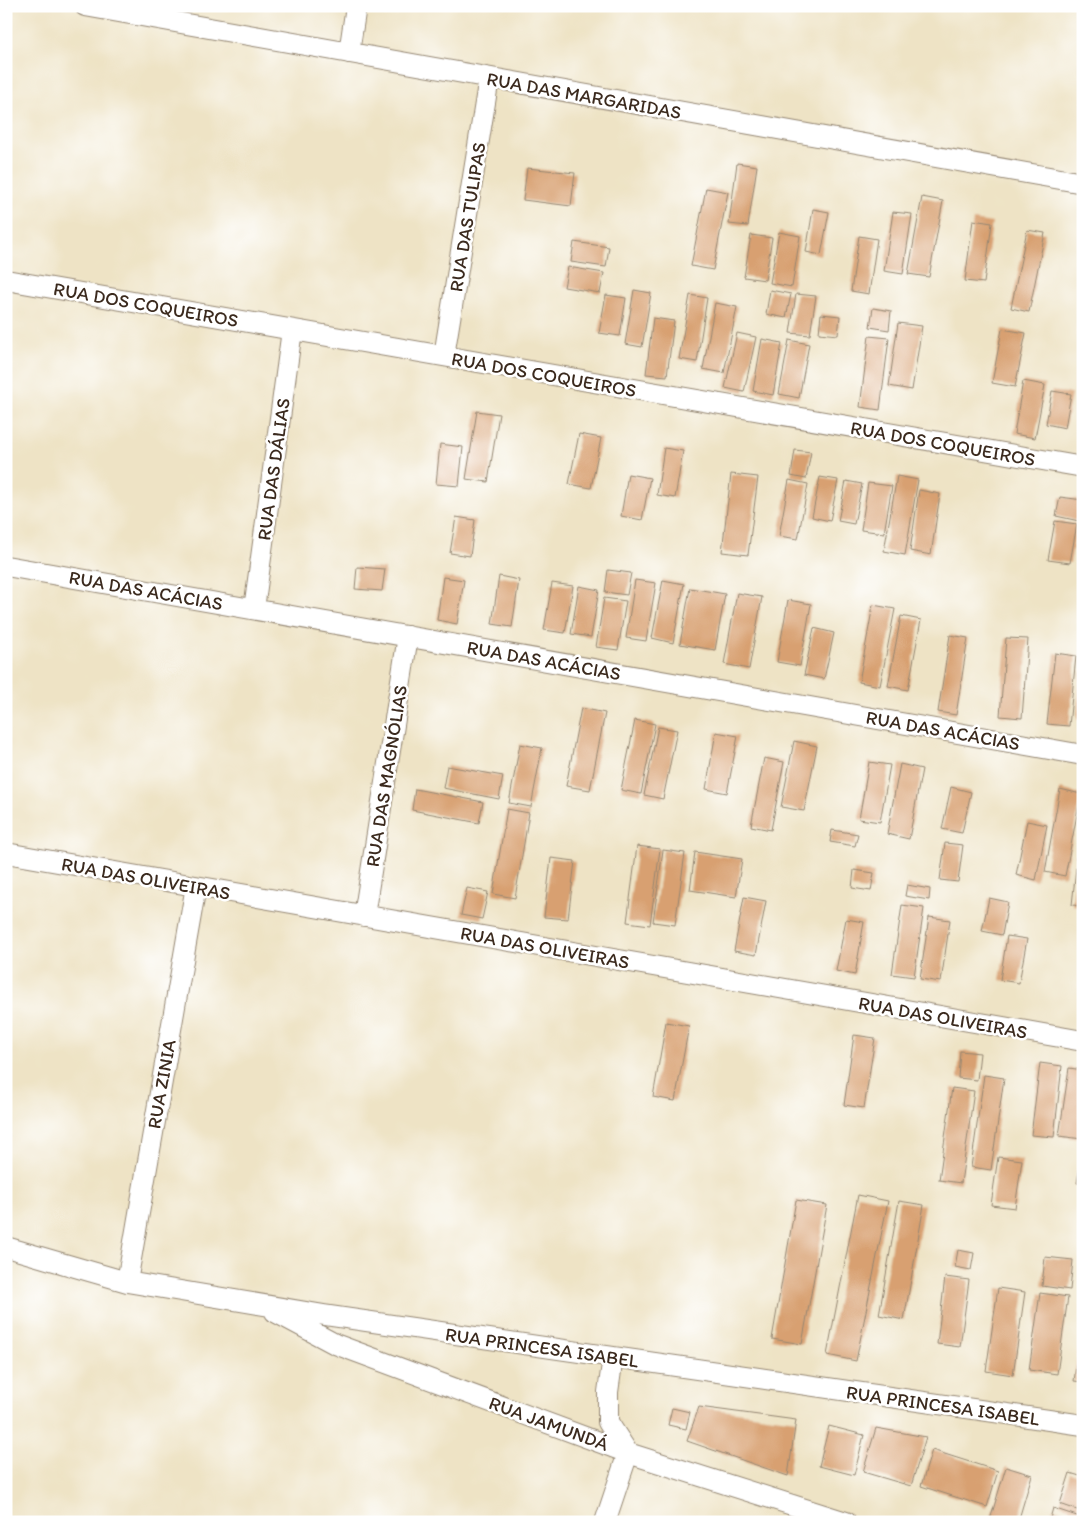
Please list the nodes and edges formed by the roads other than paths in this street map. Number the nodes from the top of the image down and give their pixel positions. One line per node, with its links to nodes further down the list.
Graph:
1 (85, 6): 3 (street, RUA DAS MARGARIDAS)
2 (356, 6): 3 (street)
3 (349, 53): 4 (street, RUA DAS MARGARIDAS)
4 (489, 78): 5 (street, RUA DAS MARGARIDAS); 8 (street, RUA DAS TULIPAS)
5 (1083, 183)
6 (6, 280): 7 (street, RUA DOS COQUEIROS)
7 (292, 330): 8 (street, RUA DOS COQUEIROS); 11 (street, RUA DAS DÁLIAS)
8 (444, 356): 9 (street, RUA DOS COQUEIROS)
9 (1083, 467)
10 (6, 566): 11 (street, RUA DAS ACÁCIAS)
11 (254, 609): 12 (street, RUA DAS ACÁCIAS)
12 (408, 636): 13 (street, RUA DAS ACÁCIAS); 16 (street, RUA DAS MAGNÓLIAS)
13 (1083, 755)
14 (6, 853): 15 (street, RUA DAS OLIVEIRAS)
15 (196, 886): 16 (street, RUA DAS OLIVEIRAS); 19 (street, RUA ZINIA)
16 (364, 916): 17 (street, RUA DAS OLIVEIRAS)
17 (1083, 1041)
18 (6, 1246): 19 (street, RUA PRINCESA ISABEL)
19 (127, 1282): 20 (street, RUA PRINCESA ISABEL)
20 (260, 1304): 21 (street, RUA PRINCESA ISABEL); 23 (street, RUA JAMUNDÁ)
21 (613, 1357): 22 (street, RUA PRINCESA ISABEL); 23 (street)
22 (1083, 1425)
23 (628, 1452): 24 (street); 25 (street, RUA JAMUNDÁ)
24 (605, 1522)
25 (846, 1522)

